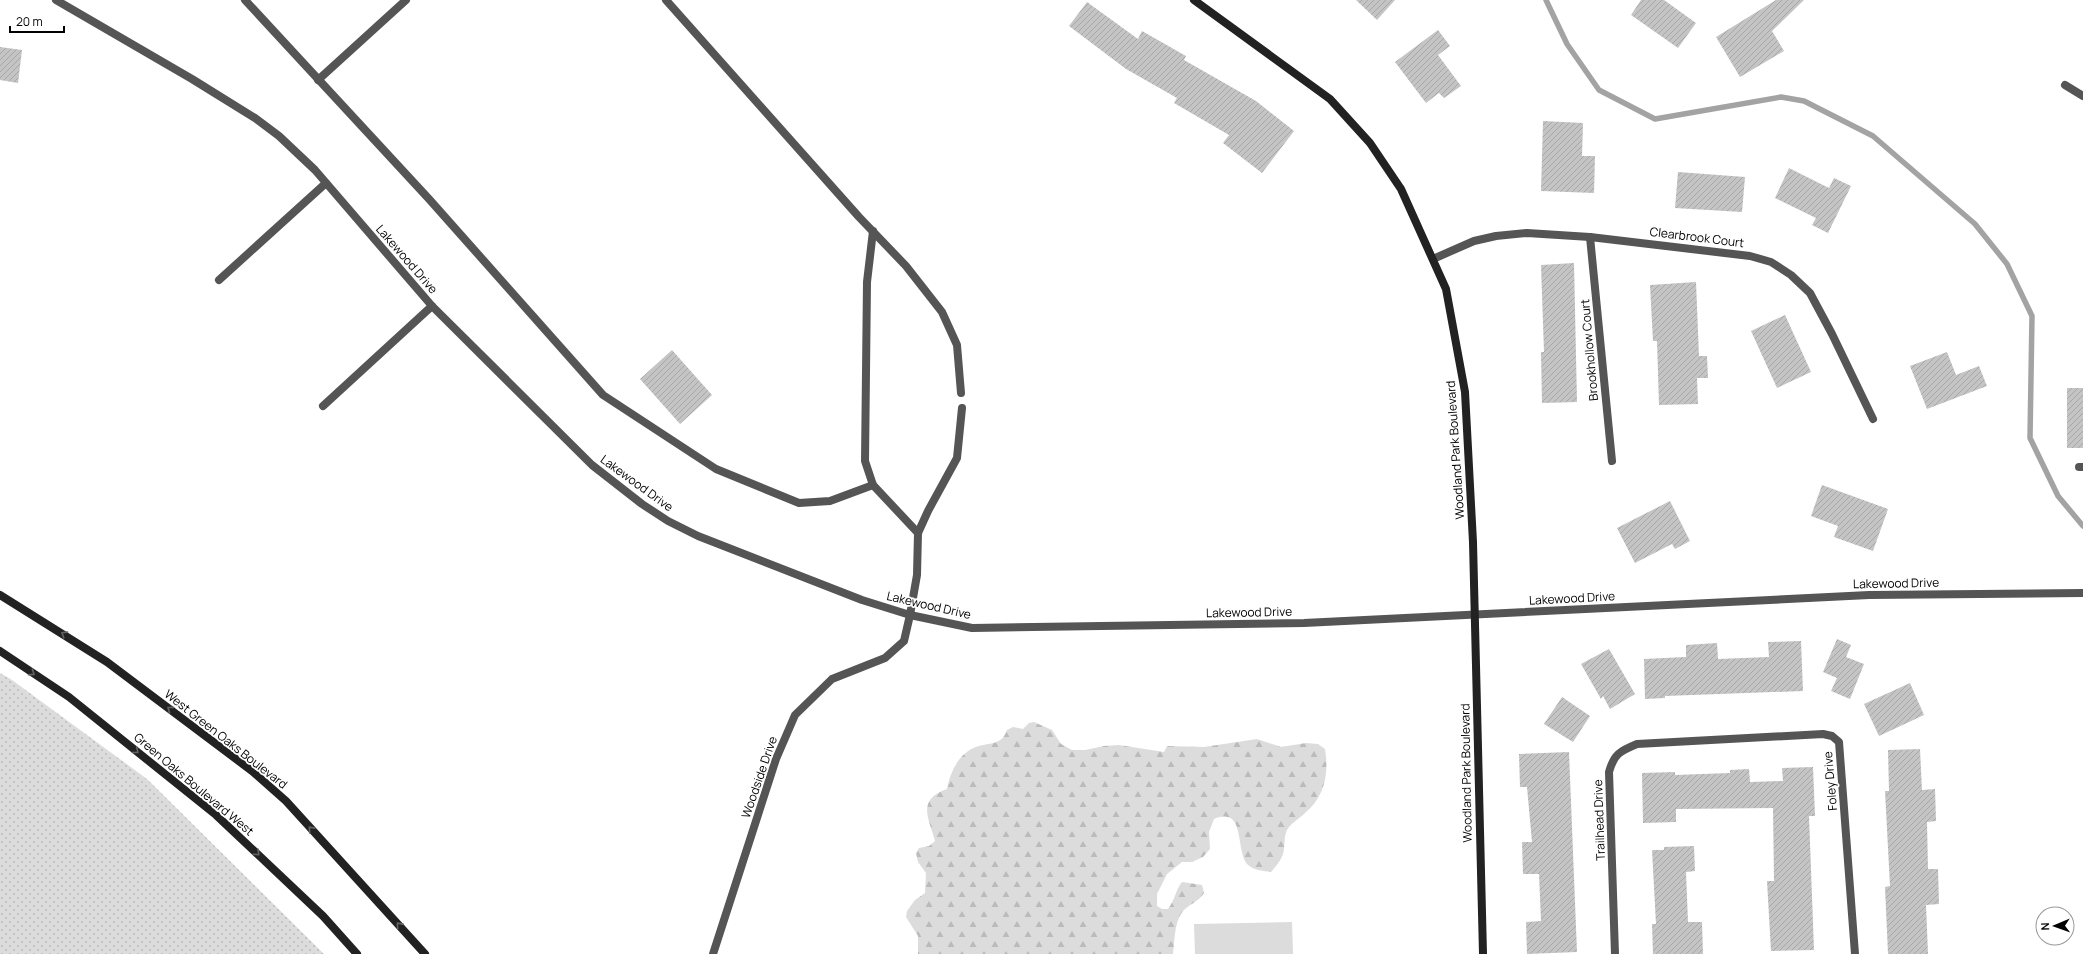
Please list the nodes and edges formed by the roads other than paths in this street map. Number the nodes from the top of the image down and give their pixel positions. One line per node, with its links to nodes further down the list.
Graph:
1 (56, 0): 9 (street, Lakewood Drive)
2 (245, 0): 6 (street)
3 (406, 0): 6 (street)
4 (666, 0): 10 (street)
5 (1194, 0): 12 (street, Woodland Park Boulevard)
6 (318, 80): 20 (street)
7 (2065, 85): 8 (street)
8 (2083, 96)
9 (326, 183): 13 (street); 14 (street, Lakewood Drive)
10 (873, 231): 15 (street); 20 (street)
11 (1590, 237): 12 (street, Clearbrook Court); 18 (street, Clearbrook Court); 19 (street, Brookhollow Court)
12 (1433, 258): 25 (street, Woodland Park Boulevard)
13 (220, 280)
14 (432, 306): 16 (street); 24 (street, Lakewood Drive)
15 (961, 392)
16 (323, 406)
17 (962, 408): 21 (street)
18 (1874, 419)
19 (1612, 461)
20 (873, 485): 21 (street)
21 (918, 533): 24 (street, Woodside Drive)
22 (2083, 593): 25 (street, Lakewood Drive)
23 (0, 595): 29 (street, West Green Oaks Boulevard, one-way to 23)
24 (910, 615): 25 (street, Lakewood Drive); 30 (street, Woodside Drive)
25 (1474, 615): 31 (street, Woodland Park Boulevard)
26 (0, 651): 28 (street, Green Oaks Boulevard West, one-way to 28)
27 (1705, 740): 32 (street, Trailhead Drive); 33 (street, Foley Drive)
28 (357, 954)
29 (425, 954)
30 (713, 954)
31 (1483, 954)
32 (1616, 954)
33 (1855, 954)

